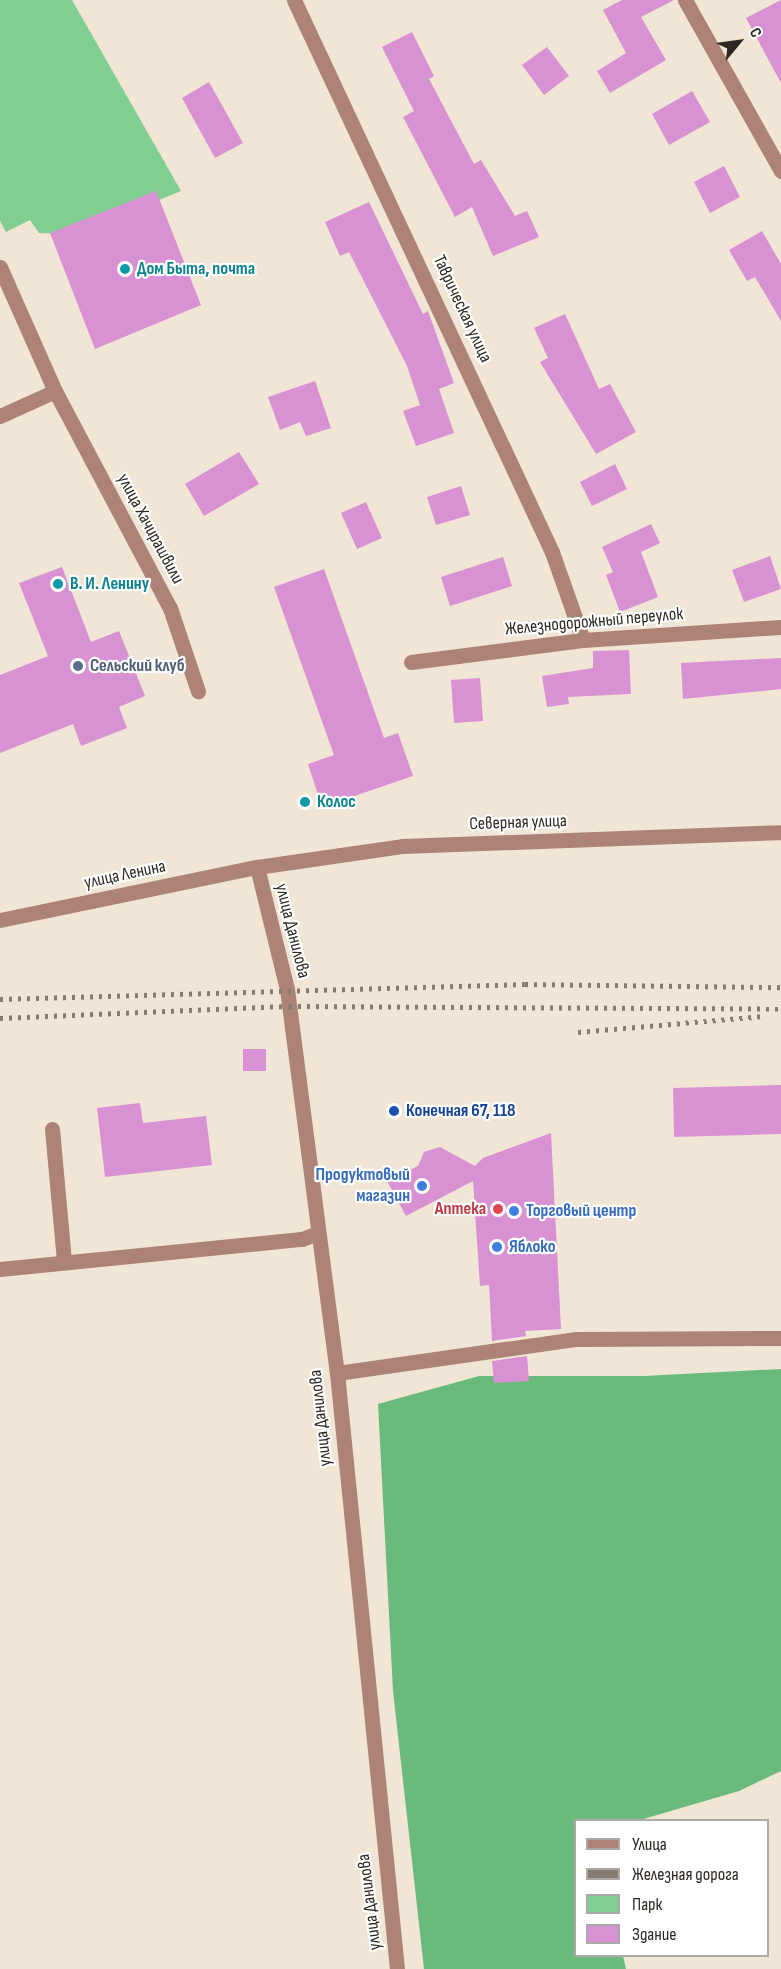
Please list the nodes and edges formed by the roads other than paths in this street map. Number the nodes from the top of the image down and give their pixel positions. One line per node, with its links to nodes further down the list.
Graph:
1 (294, 0): 8 (street, Таврическая улица)
2 (685, 0): 3 (street)
3 (781, 171)
4 (0, 267): 5 (street, улица Хачирашвили)
5 (55, 391): 6 (street); 10 (street, улица Хачирашвили)
6 (0, 416)
7 (781, 627): 8 (street, Железнодорожный переулок)
8 (583, 640): 9 (street, Железнодорожный переулок)
9 (411, 662)
10 (198, 691)
11 (781, 832): 12 (street, Северная улица)
12 (257, 867): 13 (street, улица Ленина); 15 (street, улица Данилова)
13 (0, 920)
14 (52, 1129): 16 (street)
15 (315, 1234): 16 (street); 19 (street, улица Данилова)
16 (64, 1263): 17 (street)
17 (0, 1269)
18 (781, 1338): 19 (street)
19 (336, 1373): 20 (street, улица Данилова)
20 (397, 1969)

